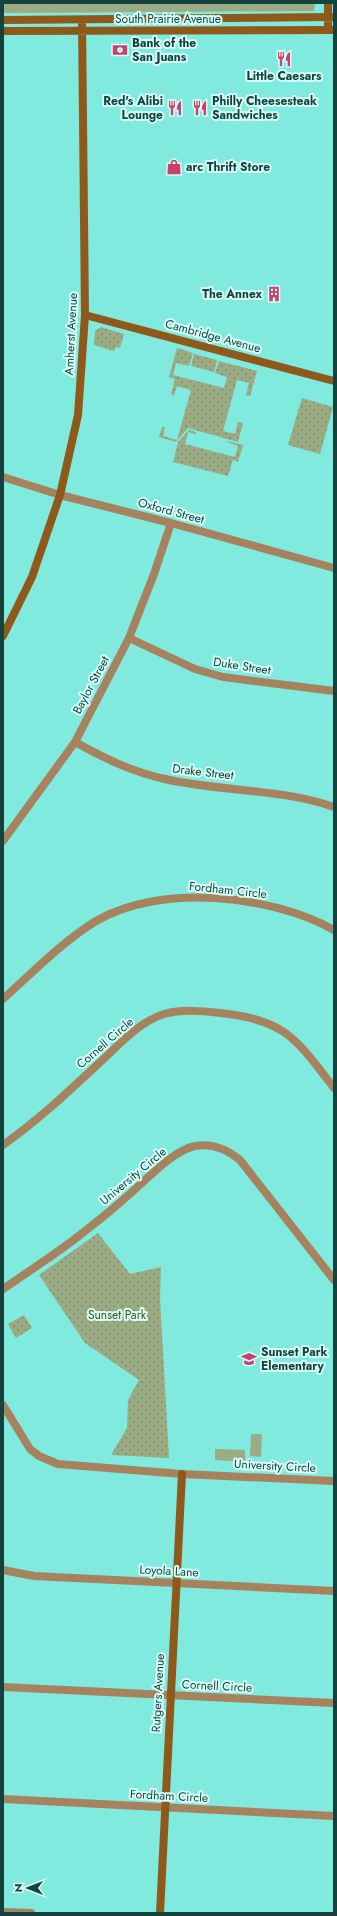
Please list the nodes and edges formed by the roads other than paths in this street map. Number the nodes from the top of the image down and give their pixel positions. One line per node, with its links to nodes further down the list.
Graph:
1 (328, 3): 2 (street)
2 (331, 17): 4 (street, South Prairie Avenue); 5 (street)
3 (3, 20): 4 (street, South Prairie Avenue)
4 (82, 20): 7 (street, Amherst Avenue)
5 (331, 30): 7 (street, South Prairie Avenue)
6 (3, 31): 7 (street, South Prairie Avenue)
7 (83, 31): 8 (street, Amherst Avenue)
8 (85, 315): 9 (street, Cambridge Avenue); 11 (street, Amherst Avenue)
9 (334, 381)
10 (3, 477): 11 (street, Oxford Street)
11 (60, 495): 12 (street, Oxford Street); 14 (street, Amherst Avenue)
12 (171, 523): 13 (street, Oxford Street); 15 (street, Baylor Street)
13 (334, 568)
14 (3, 636)
15 (129, 638): 16 (street, Duke Street); 17 (street, Baylor Street)
16 (334, 691)
17 (75, 742): 18 (street, Drake Street); 19 (street, Baylor Street)
18 (334, 808)
19 (3, 841)
20 (334, 930): 21 (street, Fordham Circle)
21 (3, 999)
22 (334, 1088): 23 (street, Cornell Circle)
23 (3, 1145)
24 (334, 1280): 25 (street, University Circle)
25 (3, 1289)
26 (3, 1405): 27 (street, University Circle)
27 (182, 1474): 28 (street, University Circle); 30 (street, Rutgers Avenue)
28 (334, 1481)
29 (3, 1570): 30 (street, Loyola Lane)
30 (176, 1584): 31 (street, Loyola Lane); 33 (street, Rutgers Avenue)
31 (334, 1591)
32 (3, 1687): 33 (street, Cornell Circle)
33 (170, 1695): 34 (street, Cornell Circle); 36 (street, Rutgers Avenue)
34 (334, 1704)
35 (3, 1799): 36 (street, Fordham Circle)
36 (165, 1808): 37 (street, Fordham Circle); 40 (street, Rutgers Avenue)
37 (334, 1816)
38 (3, 1912): 39 (street)
39 (31, 1913)
40 (160, 1913)

